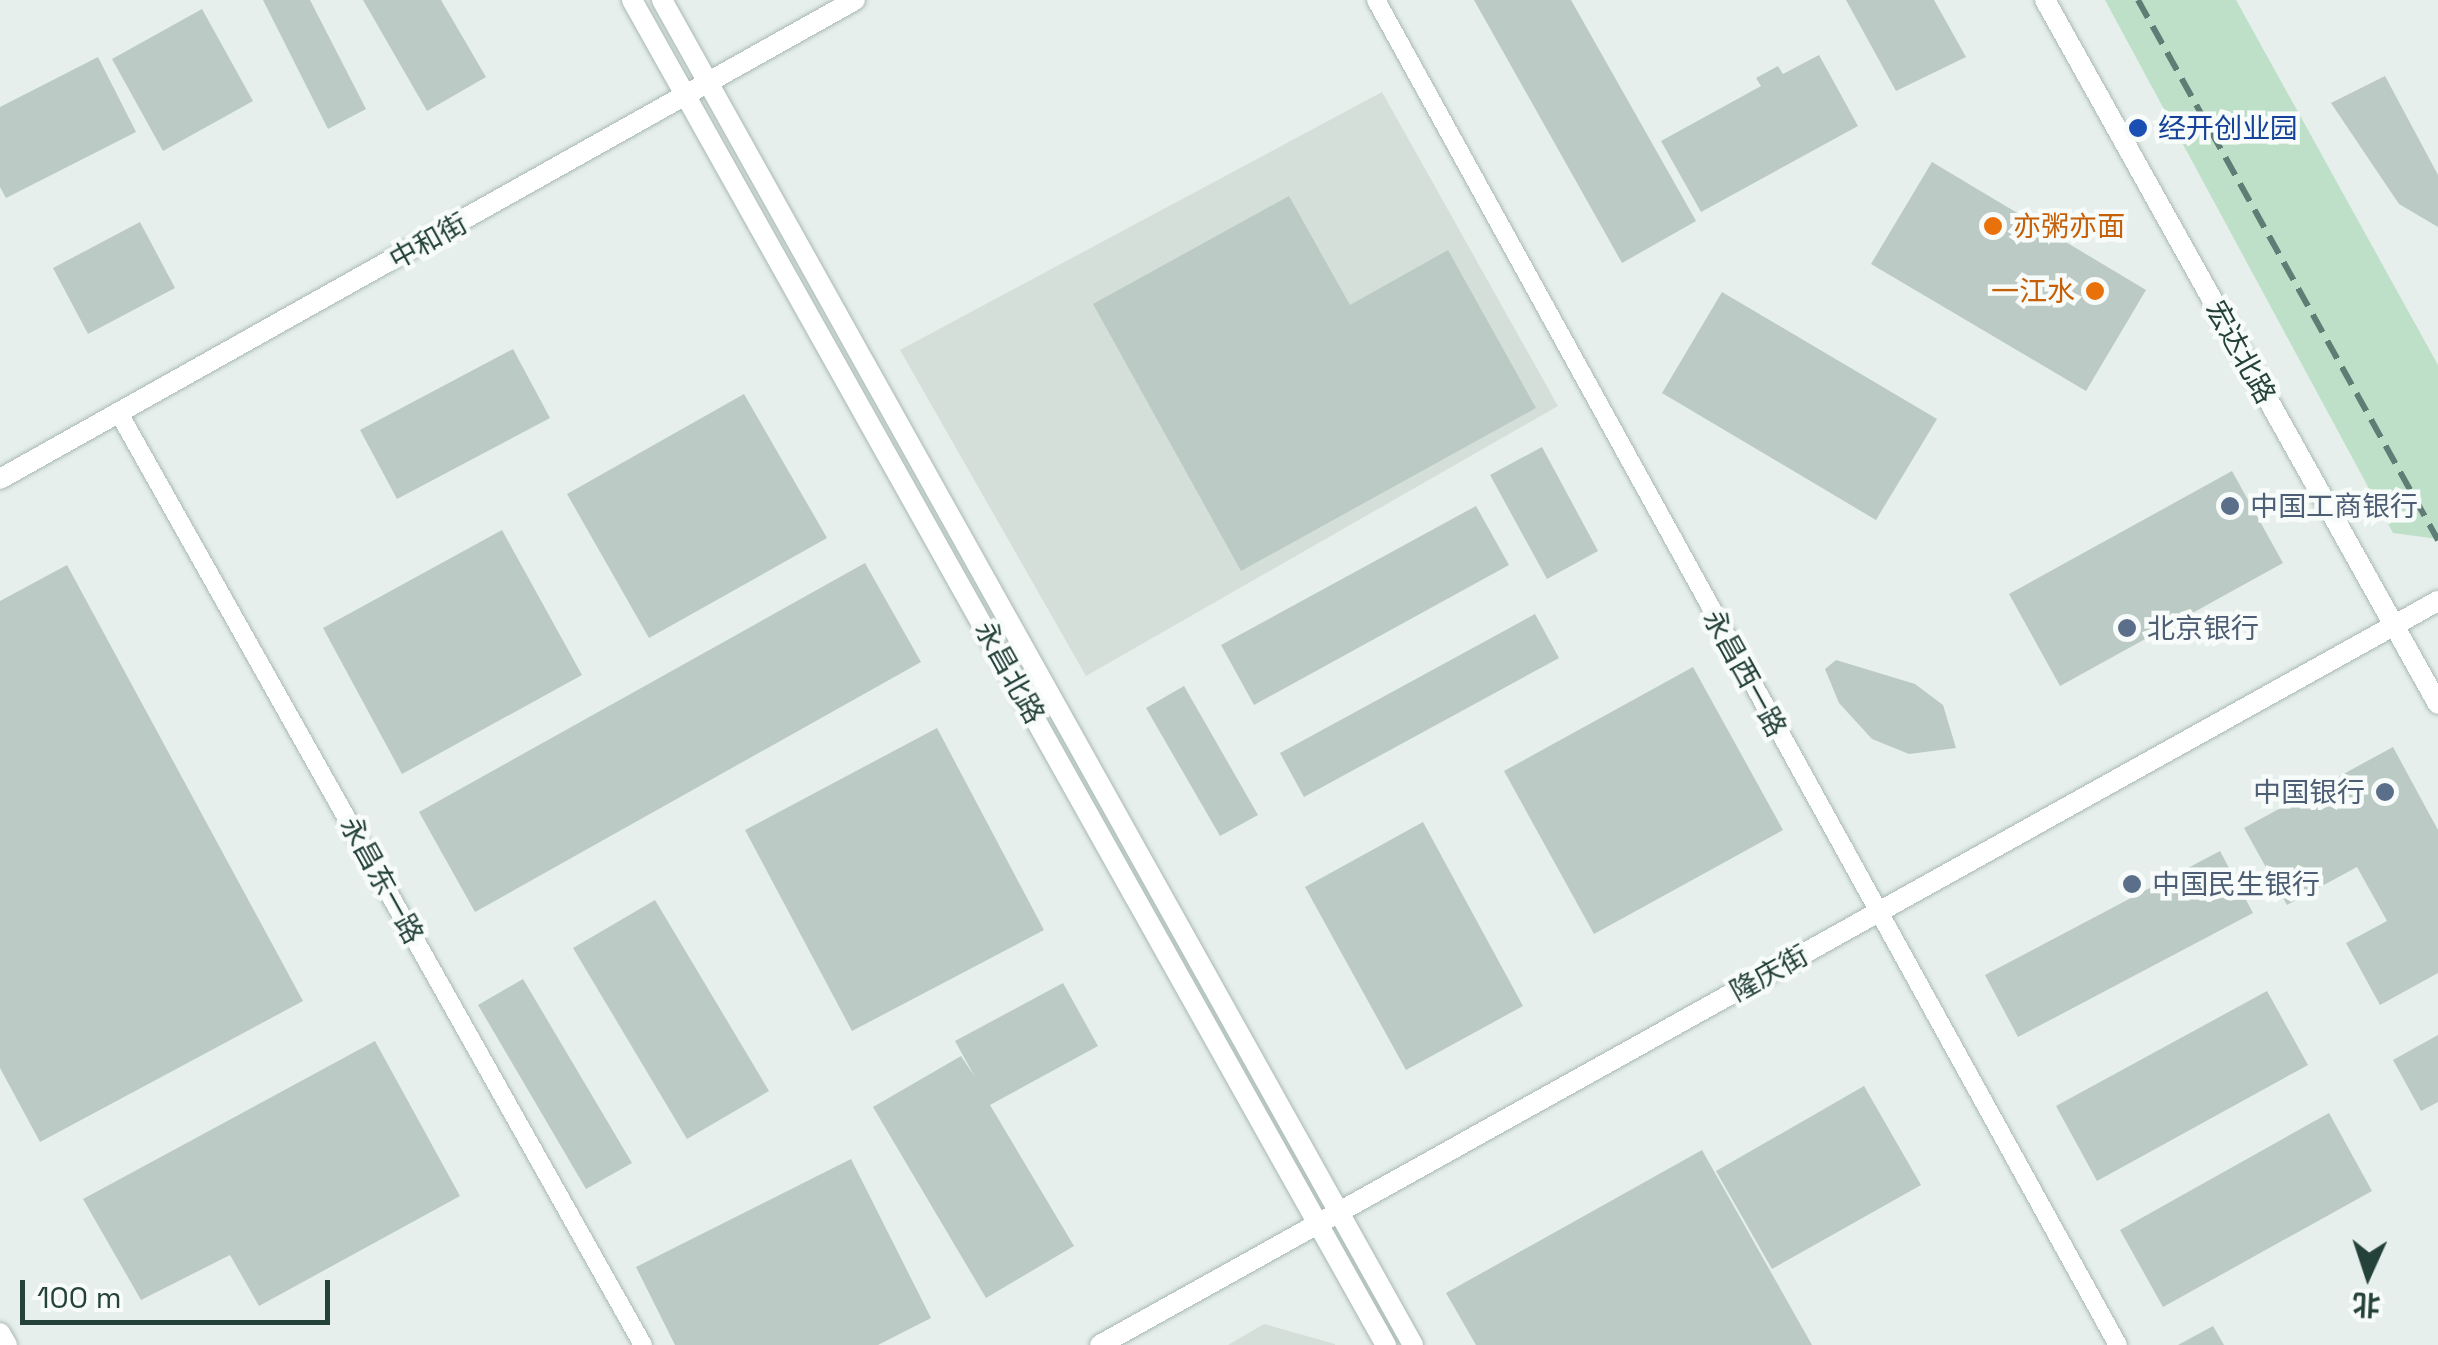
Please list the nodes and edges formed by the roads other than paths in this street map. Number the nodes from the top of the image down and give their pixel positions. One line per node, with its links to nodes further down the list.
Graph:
1 (632, 0): 7 (street, 永昌北路)
2 (662, 0): 6 (street, 永昌北路)
3 (855, 0): 6 (street, 中和街)
4 (1376, 0): 13 (street, 永昌西一路)
5 (2044, 0): 11 (street, 宏达北路)
6 (709, 83): 7 (street, 中和街); 14 (street, 永昌北路)
7 (684, 96): 8 (street, 中和街); 15 (street, 永昌北路)
8 (120, 415): 9 (street, 中和街); 18 (street, 永昌东一路)
9 (0, 479)
10 (2438, 602): 11 (street, 隆庆街)
11 (2394, 626): 12 (street, 宏达北路); 13 (street, 隆庆街)
12 (2438, 704)
13 (1877, 913): 14 (street, 隆庆街); 22 (street, 永昌西一路)
14 (1340, 1213): 15 (street, 隆庆街); 21 (street, 永昌北路)
15 (1318, 1224): 19 (street, 隆庆街); 20 (street, 永昌北路)
16 (0, 1334): 17 (street)
17 (7, 1345)
18 (643, 1345)
19 (1100, 1345)
20 (1386, 1345)
21 (1412, 1345)
22 (2118, 1345)

